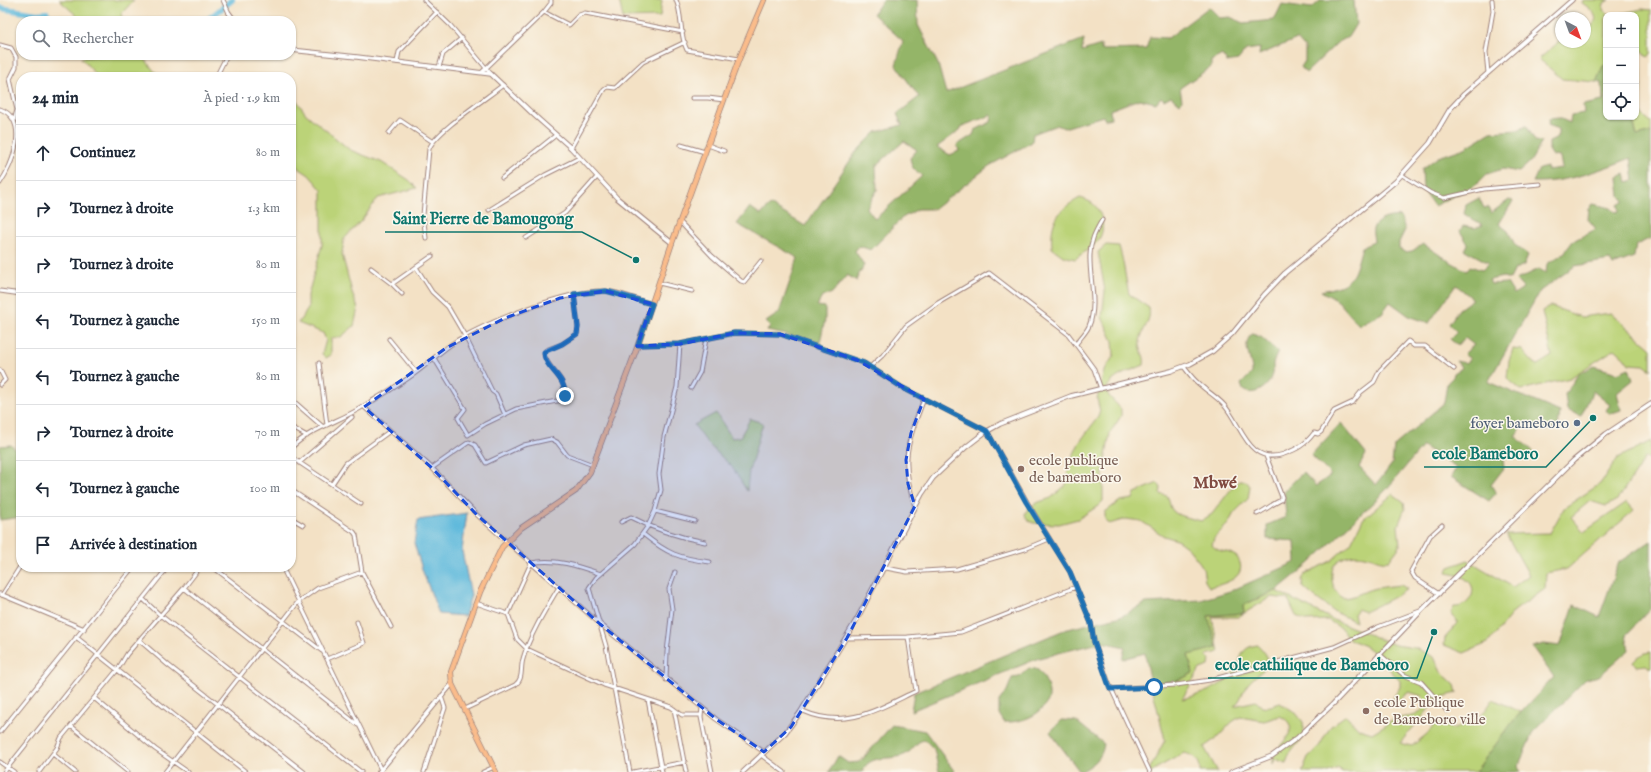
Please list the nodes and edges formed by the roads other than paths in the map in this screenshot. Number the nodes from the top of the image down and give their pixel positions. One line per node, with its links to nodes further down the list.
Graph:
1 (223, 0): 10 (street)
2 (424, 0): 8 (street)
3 (551, 0): 9 (street)
4 (676, 0): 12 (street)
5 (764, 0): 18 (main road)
6 (1492, 0): 26 (street)
7 (1572, 0): 26 (street)
8 (437, 12): 13 (street); 21 (street)
9 (544, 12): 12 (street); 23 (street)
10 (229, 13): 11 (street)
11 (231, 16)
12 (683, 32): 14 (street)
13 (462, 38): 22 (street); 23 (street)
14 (685, 42): 18 (street); 40 (street)
15 (0, 45): 17 (street)
16 (296, 51): 21 (street)
17 (16, 58)
18 (740, 59): 30 (main road)
19 (16, 60): 31 (street)
20 (225, 60): 24 (street)
21 (397, 62): 22 (street)
22 (439, 67): 25 (street)
23 (486, 67): 25 (street); 27 (street)
24 (219, 72)
25 (482, 72): 27 (street)
26 (1488, 73): 44 (street)
27 (491, 74): 28 (street)
28 (503, 85): 36 (street); 37 (street)
29 (692, 98): 30 (street)
30 (724, 100): 39 (main road)
31 (16, 106)
32 (0, 109): 34 (street)
33 (16, 113): 34 (street)
34 (14, 120): 47 (street)
35 (389, 133): 37 (street)
36 (556, 135): 40 (street); 46 (street)
37 (433, 142): 52 (street)
38 (681, 145): 42 (street)
39 (708, 145): 41 (street); 42 (main road)
40 (571, 148): 43 (street)
41 (724, 150)
42 (705, 152): 51 (main road)
43 (579, 158): 45 (street); 49 (street)
44 (1402, 175): 48 (street); 76 (street)
45 (597, 177): 53 (street); 54 (street)
46 (502, 178)
47 (0, 183)
48 (1540, 184)
49 (490, 210)
50 (1102, 220): 71 (street)
51 (680, 222): 54 (main road); 56 (street)
52 (426, 238)
53 (526, 238)
54 (672, 243): 59 (main road)
55 (432, 256): 57 (street)
56 (761, 261)
57 (416, 267): 60 (street); 67 (street)
58 (371, 268): 60 (street)
59 (659, 283): 62 (street); 66 (main road)
60 (392, 284): 64 (street)
61 (0, 291): 63 (street)
62 (692, 291)
63 (16, 293)
64 (402, 294)
65 (574, 294): 66 (street); 67 (street); 87 (street)
66 (652, 304): 72 (main road)
67 (465, 336): 73 (street); 87 (street)
68 (389, 339): 79 (street)
69 (706, 339): 70 (street); 75 (street); 81 (street)
70 (680, 344): 72 (street); 104 (street)
71 (1076, 344): 75 (street); 82 (street)
72 (638, 345): 98 (main road)
73 (434, 358): 79 (street); 87 (street)
74 (319, 363): 89 (street)
75 (870, 367): 83 (street)
76 (1184, 367): 82 (street); 95 (street)
77 (1454, 369): 95 (street)
78 (0, 370): 80 (street)
79 (416, 372): 86 (street)
80 (0, 385)
81 (691, 388)
82 (1101, 389): 92 (street)
83 (924, 399): 92 (street); 103 (street)
84 (296, 403): 89 (street)
85 (1651, 404): 131 (street)
86 (364, 407): 89 (street); 91 (street)
87 (505, 415)
88 (352, 418): 97 (street)
89 (325, 426): 93 (street)
90 (296, 429): 93 (street)
91 (390, 431): 99 (street); 100 (street)
92 (987, 431): 103 (street); 113 (street)
93 (307, 436): 94 (street)
94 (296, 444)
95 (1266, 456): 105 (street)
96 (296, 461): 97 (street)
97 (299, 463): 100 (street)
98 (593, 465): 99 (street); 114 (main road)
99 (432, 468): 114 (street)
100 (332, 484): 102 (street)
101 (296, 493): 125 (street)
102 (361, 504)
103 (915, 506): 118 (street)
104 (655, 511): 107 (street); 111 (street)
105 (1257, 514)
106 (296, 521): 109 (street)
107 (695, 521)
108 (621, 522): 111 (street)
109 (303, 525)
110 (1442, 525): 131 (street)
111 (648, 526): 112 (street); 115 (street)
112 (643, 534): 116 (street); 127 (street)
113 (1049, 538): 118 (street); 129 (street)
114 (506, 541): 117 (street); 135 (main road)
115 (705, 542)
116 (710, 562)
117 (531, 563): 127 (street); 128 (street); 137 (street)
118 (883, 570): 146 (street)
119 (16, 572): 132 (street)
120 (129, 572): 143 (street)
121 (164, 572): 133 (street)
122 (196, 572): 130 (street)
123 (220, 572): 139 (street)
124 (284, 572): 134 (street)
125 (362, 572): 134 (street); 142 (street)
126 (675, 572): 156 (street)
127 (601, 574): 141 (street)
128 (559, 587): 141 (street); 149 (street)
129 (1076, 587): 145 (street); 159 (street)
130 (184, 588): 138 (street); 148 (street)
131 (1438, 594): 136 (street)
132 (1, 595): 143 (street)
133 (143, 599): 138 (street); 152 (street)
134 (298, 602): 139 (street); 150 (street)
135 (476, 603): 137 (street); 157 (main road)
136 (1422, 610): 151 (street); 159 (street)
137 (508, 614): 149 (street)
138 (160, 615): 147 (street); 155 (street)
139 (284, 621): 148 (street); 150 (street)
140 (357, 622): 153 (street)
141 (600, 624): 156 (street); 158 (street)
142 (392, 627)
143 (84, 629): 144 (street)
144 (76, 636): 152 (street); 172 (street)
145 (908, 637): 146 (street); 168 (street)
146 (846, 638): 168 (street)
147 (139, 640): 154 (street); 163 (street)
148 (262, 649): 155 (street); 171 (street)
149 (527, 649): 158 (street); 166 (street)
150 (324, 652): 153 (street)
151 (1379, 654): 167 (street); 204 (street)
152 (98, 655): 154 (street); 180 (street)
153 (327, 659): 171 (street)
154 (118, 669): 161 (street); 173 (street)
155 (240, 677): 163 (street); 193 (street)
156 (666, 680): 164 (street)
157 (452, 684): 160 (street); 166 (main road)
158 (614, 688): 162 (street); 197 (street)
159 (1110, 689): 203 (street)
160 (441, 696): 182 (street); 194 (street)
161 (94, 698): 170 (street); 176 (street)
162 (648, 700): 165 (street); 179 (street)
163 (218, 704): 173 (street); 192 (street)
164 (702, 708): 169 (street); 174 (street)
165 (674, 709): 169 (street); 178 (street)
166 (465, 710): 181 (main road)
167 (1447, 711)
168 (800, 713): 174 (street)
169 (700, 715): 201 (street)
170 (71, 726): 175 (street); 188 (street)
171 (360, 726): 182 (street)
172 (0, 732)
173 (196, 733): 176 (street); 191 (street)
174 (763, 753): 183 (street); 202 (street)
175 (52, 754): 186 (street); 187 (street)
176 (173, 761): 189 (street); 190 (street)
177 (0, 762): 180 (street)
178 (684, 762): 179 (street); 200 (street)
179 (660, 766): 198 (street); 199 (street)
180 (7, 767): 184 (street); 185 (street)
181 (494, 767): 195 (street); 196 (main road)
182 (380, 771)
183 (746, 771)
184 (4, 772)
185 (14, 772)
186 (39, 772)
187 (75, 772)
188 (128, 772)
189 (165, 772)
190 (188, 772)
191 (246, 772)
192 (304, 772)
193 (361, 772)
194 (424, 772)
195 (483, 772)
196 (496, 772)
197 (630, 772)
198 (633, 772)
199 (662, 772)
200 (686, 772)
201 (712, 772)
202 (784, 772)
203 (1150, 772)
204 (1231, 772)

